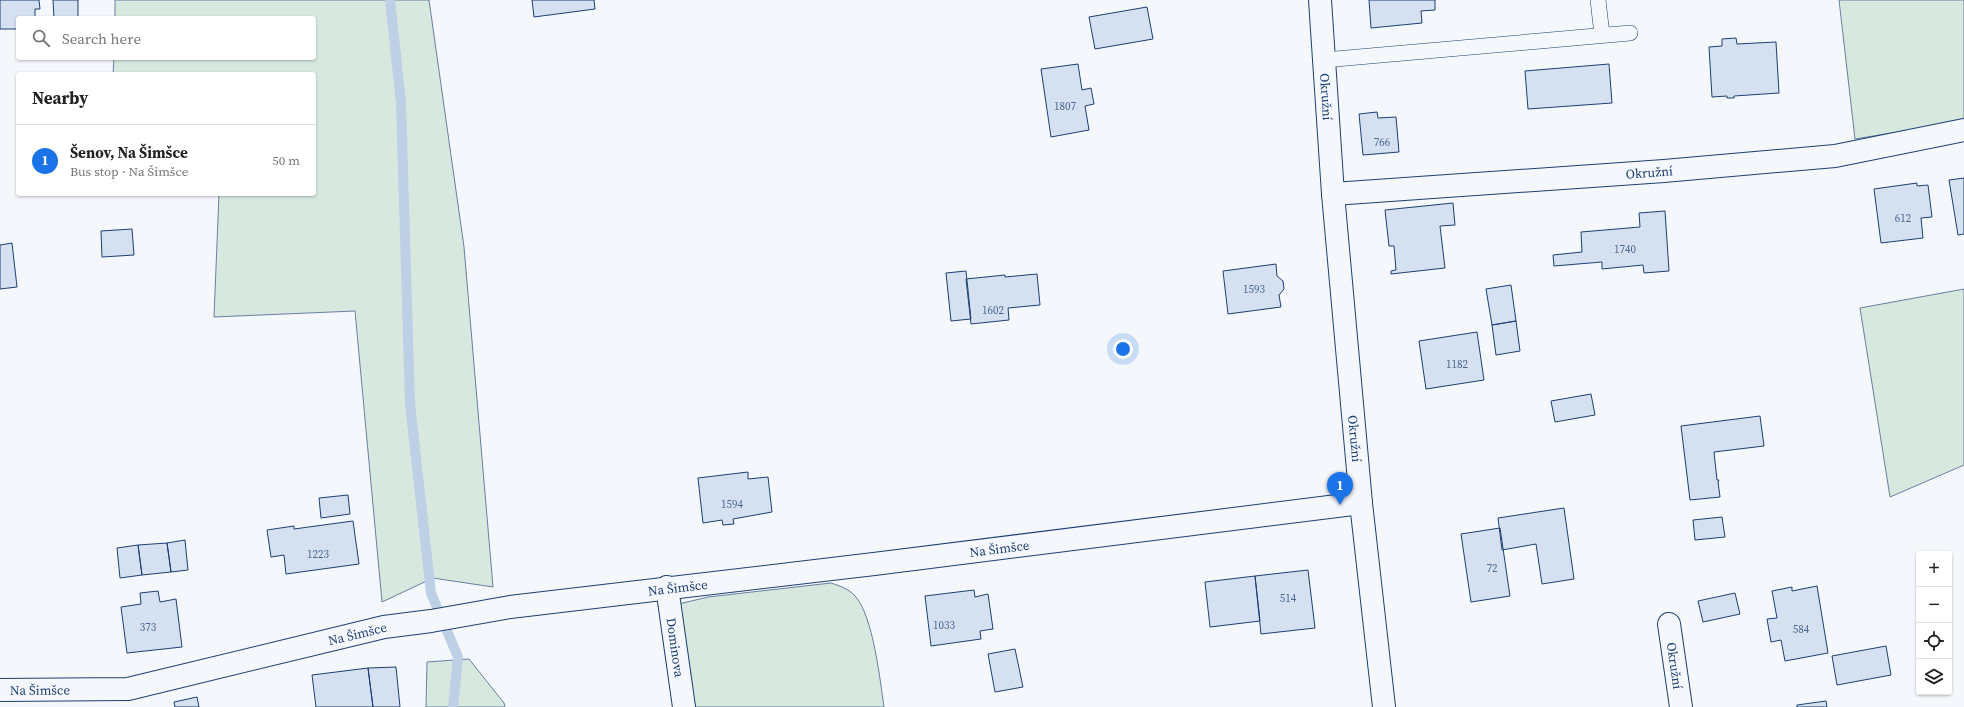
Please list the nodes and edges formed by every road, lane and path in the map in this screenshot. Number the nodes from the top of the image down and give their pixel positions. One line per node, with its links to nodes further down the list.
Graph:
1 (1320, 0): 5 (street, Okružní)
2 (1598, 0): 4 (lane)
3 (1630, 33): 4 (lane)
4 (1602, 36): 5 (lane)
5 (1324, 60): 7 (street, Okružní)
6 (1964, 130): 7 (street, Okružní)
7 (1333, 194): 8 (street, Okružní)
8 (1361, 503): 9 (street, Na Šimšce); 13 (street, Okružní)
9 (667, 587): 11 (street, Na Šimšce); 12 (street, Dominova)
10 (1669, 624): 14 (street, Okružní)
11 (0, 690)
12 (684, 707)
13 (1384, 707)
14 (1681, 707)

